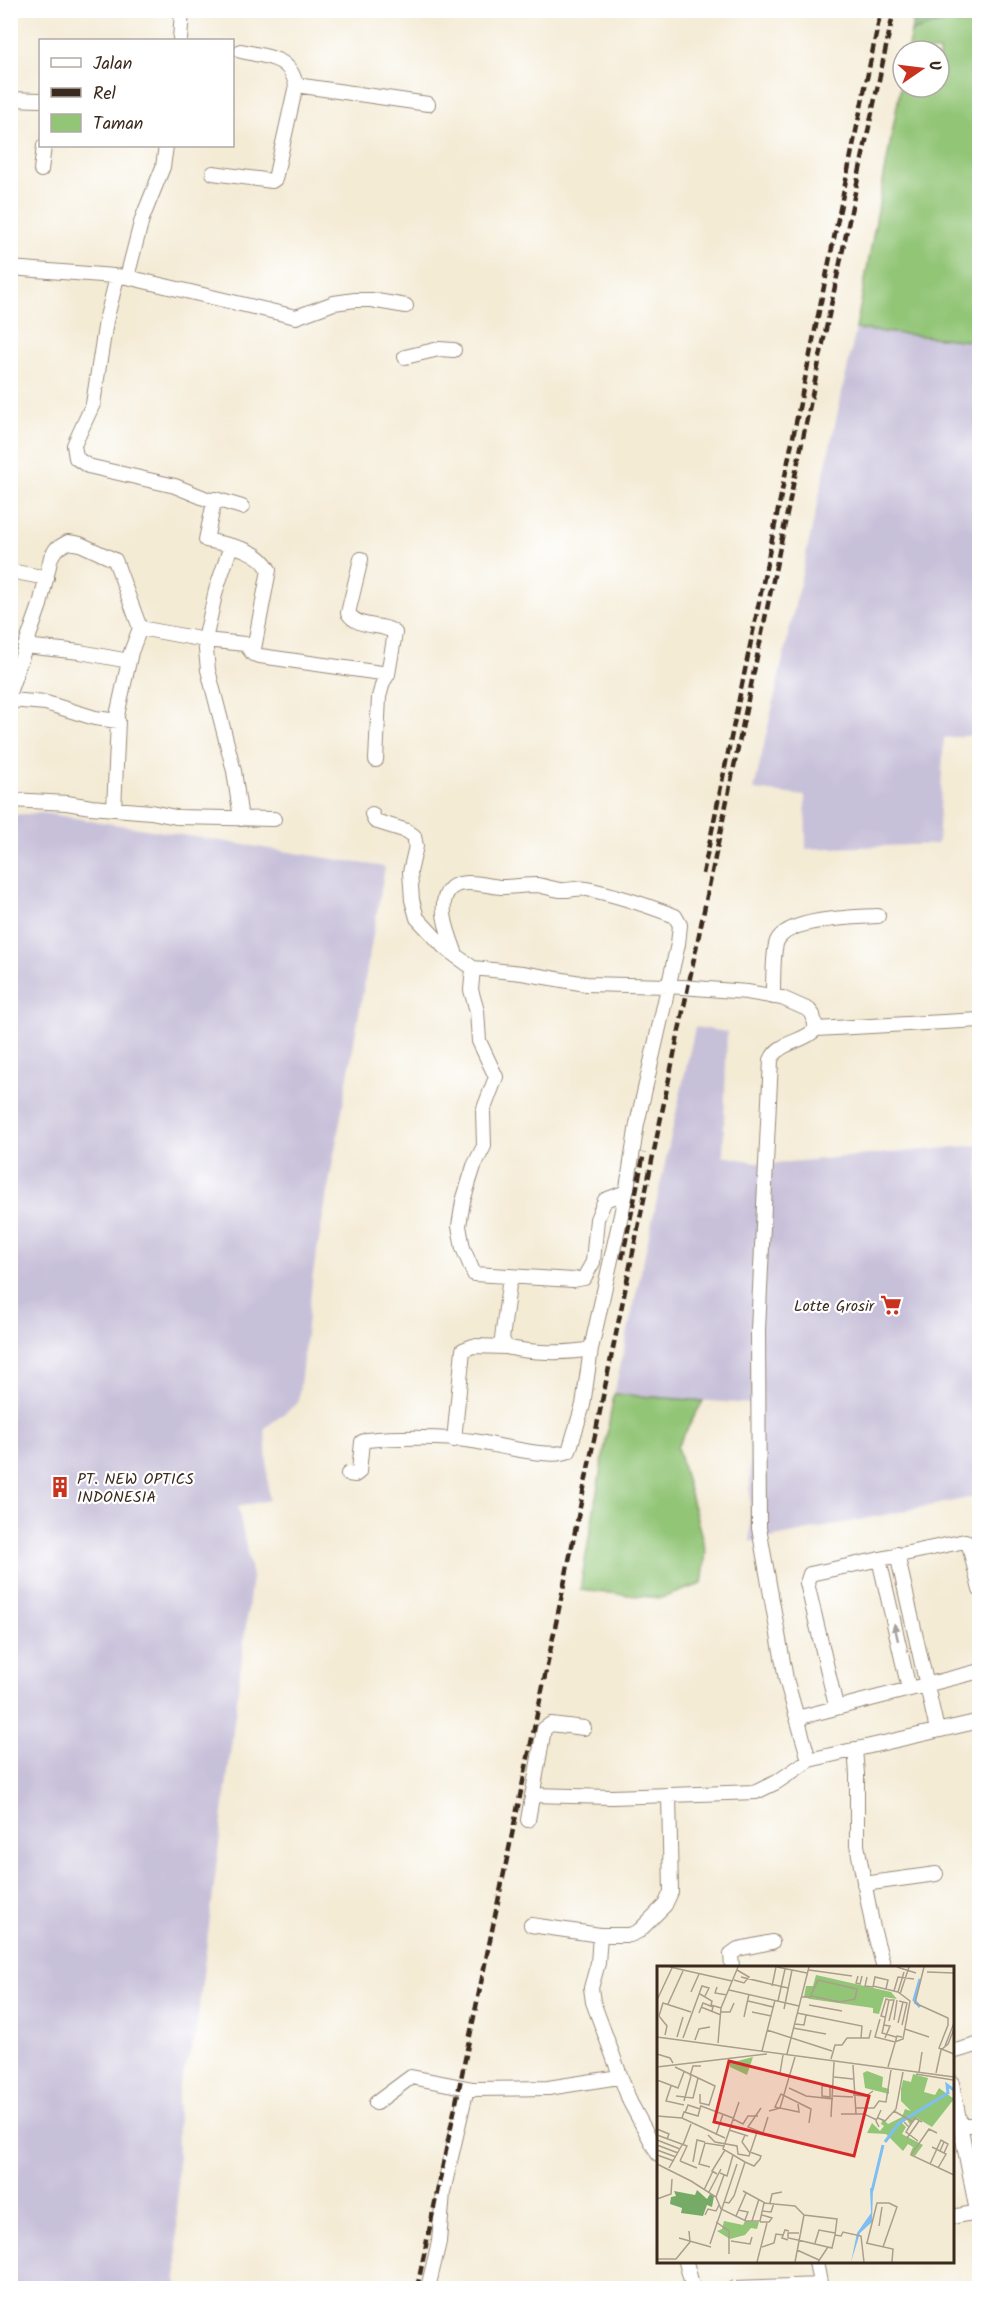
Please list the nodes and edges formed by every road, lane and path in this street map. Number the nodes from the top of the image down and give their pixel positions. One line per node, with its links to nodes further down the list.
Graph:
1 (182, 10): 2 (street)
2 (180, 39)
3 (241, 51): 4 (street)
4 (296, 85): 7 (street); 11 (street)
5 (10, 99): 6 (street)
6 (39, 100)
7 (428, 104)
8 (44, 147): 10 (street)
9 (166, 147): 13 (street)
10 (40, 170)
11 (213, 174)
12 (10, 268): 13 (street)
13 (122, 277): 14 (street); 17 (street)
14 (406, 306)
15 (454, 350): 16 (street)
16 (405, 357)
17 (214, 502): 18 (street); 19 (street)
18 (242, 507)
19 (231, 546): 24 (street); 26 (street)
20 (361, 559): 29 (street)
21 (10, 571): 22 (street)
22 (47, 578): 23 (street); 25 (street)
23 (140, 628): 24 (street); 27 (street)
24 (205, 640): 26 (street); 37 (street)
25 (25, 645): 27 (street); 28 (street)
26 (253, 654): 29 (street)
27 (129, 661): 32 (street)
28 (14, 666): 30 (street)
29 (388, 674): 33 (street)
30 (10, 690)
31 (10, 700): 32 (street)
32 (116, 720): 35 (street)
33 (376, 760)
34 (10, 792): 35 (street)
35 (114, 809): 37 (street)
36 (372, 814): 40 (street)
37 (241, 819): 38 (street)
38 (274, 819)
39 (878, 916): 43 (street)
40 (457, 957): 41 (street); 42 (street)
41 (473, 968): 42 (street); 47 (street)
42 (669, 986): 43 (street); 46 (street)
43 (773, 997): 45 (street)
44 (980, 1020): 45 (street)
45 (816, 1029): 59 (street)
46 (626, 1192): 47 (street); 49 (street)
47 (510, 1276): 48 (street)
48 (506, 1347): 49 (street); 50 (street)
49 (591, 1349): 50 (street)
50 (454, 1440): 51 (street)
51 (348, 1474)
52 (897, 1554): 53 (street); 54 (street); 56 (street)
53 (879, 1559): 57 (street, one-way to 53); 58 (street)
54 (980, 1590)
55 (980, 1671): 56 (street)
56 (927, 1684): 57 (street); 62 (street)
57 (909, 1689): 58 (street)
58 (836, 1706): 59 (street)
59 (797, 1718): 64 (street)
60 (980, 1721): 62 (street)
61 (584, 1728): 65 (street)
62 (937, 1730): 63 (street)
63 (855, 1749): 64 (street); 69 (street)
64 (809, 1760): 66 (street)
65 (532, 1795): 66 (street); 67 (street)
66 (669, 1795): 71 (street)
67 (528, 1820)
68 (936, 1874): 69 (street)
69 (864, 1884): 74 (street)
70 (531, 1924): 71 (street)
71 (600, 1935): 77 (street)
72 (772, 1942): 73 (street)
73 (732, 1966)
74 (883, 1966)
75 (980, 2044): 76 (street)
76 (954, 2051)
77 (619, 2077): 78 (street); 83 (street)
78 (467, 2088): 80 (street); 90 (street)
79 (954, 2092): 82 (street)
80 (376, 2103)
81 (980, 2125): 82 (street)
82 (962, 2126): 84 (street)
83 (657, 2152)
84 (977, 2212): 85 (street); 86 (street)
85 (954, 2217)
86 (980, 2227)
87 (686, 2263): 91 (street)
88 (816, 2263): 89 (street)
89 (821, 2287): 92 (street)
90 (428, 2289)
91 (693, 2289)
92 (735, 2289)

